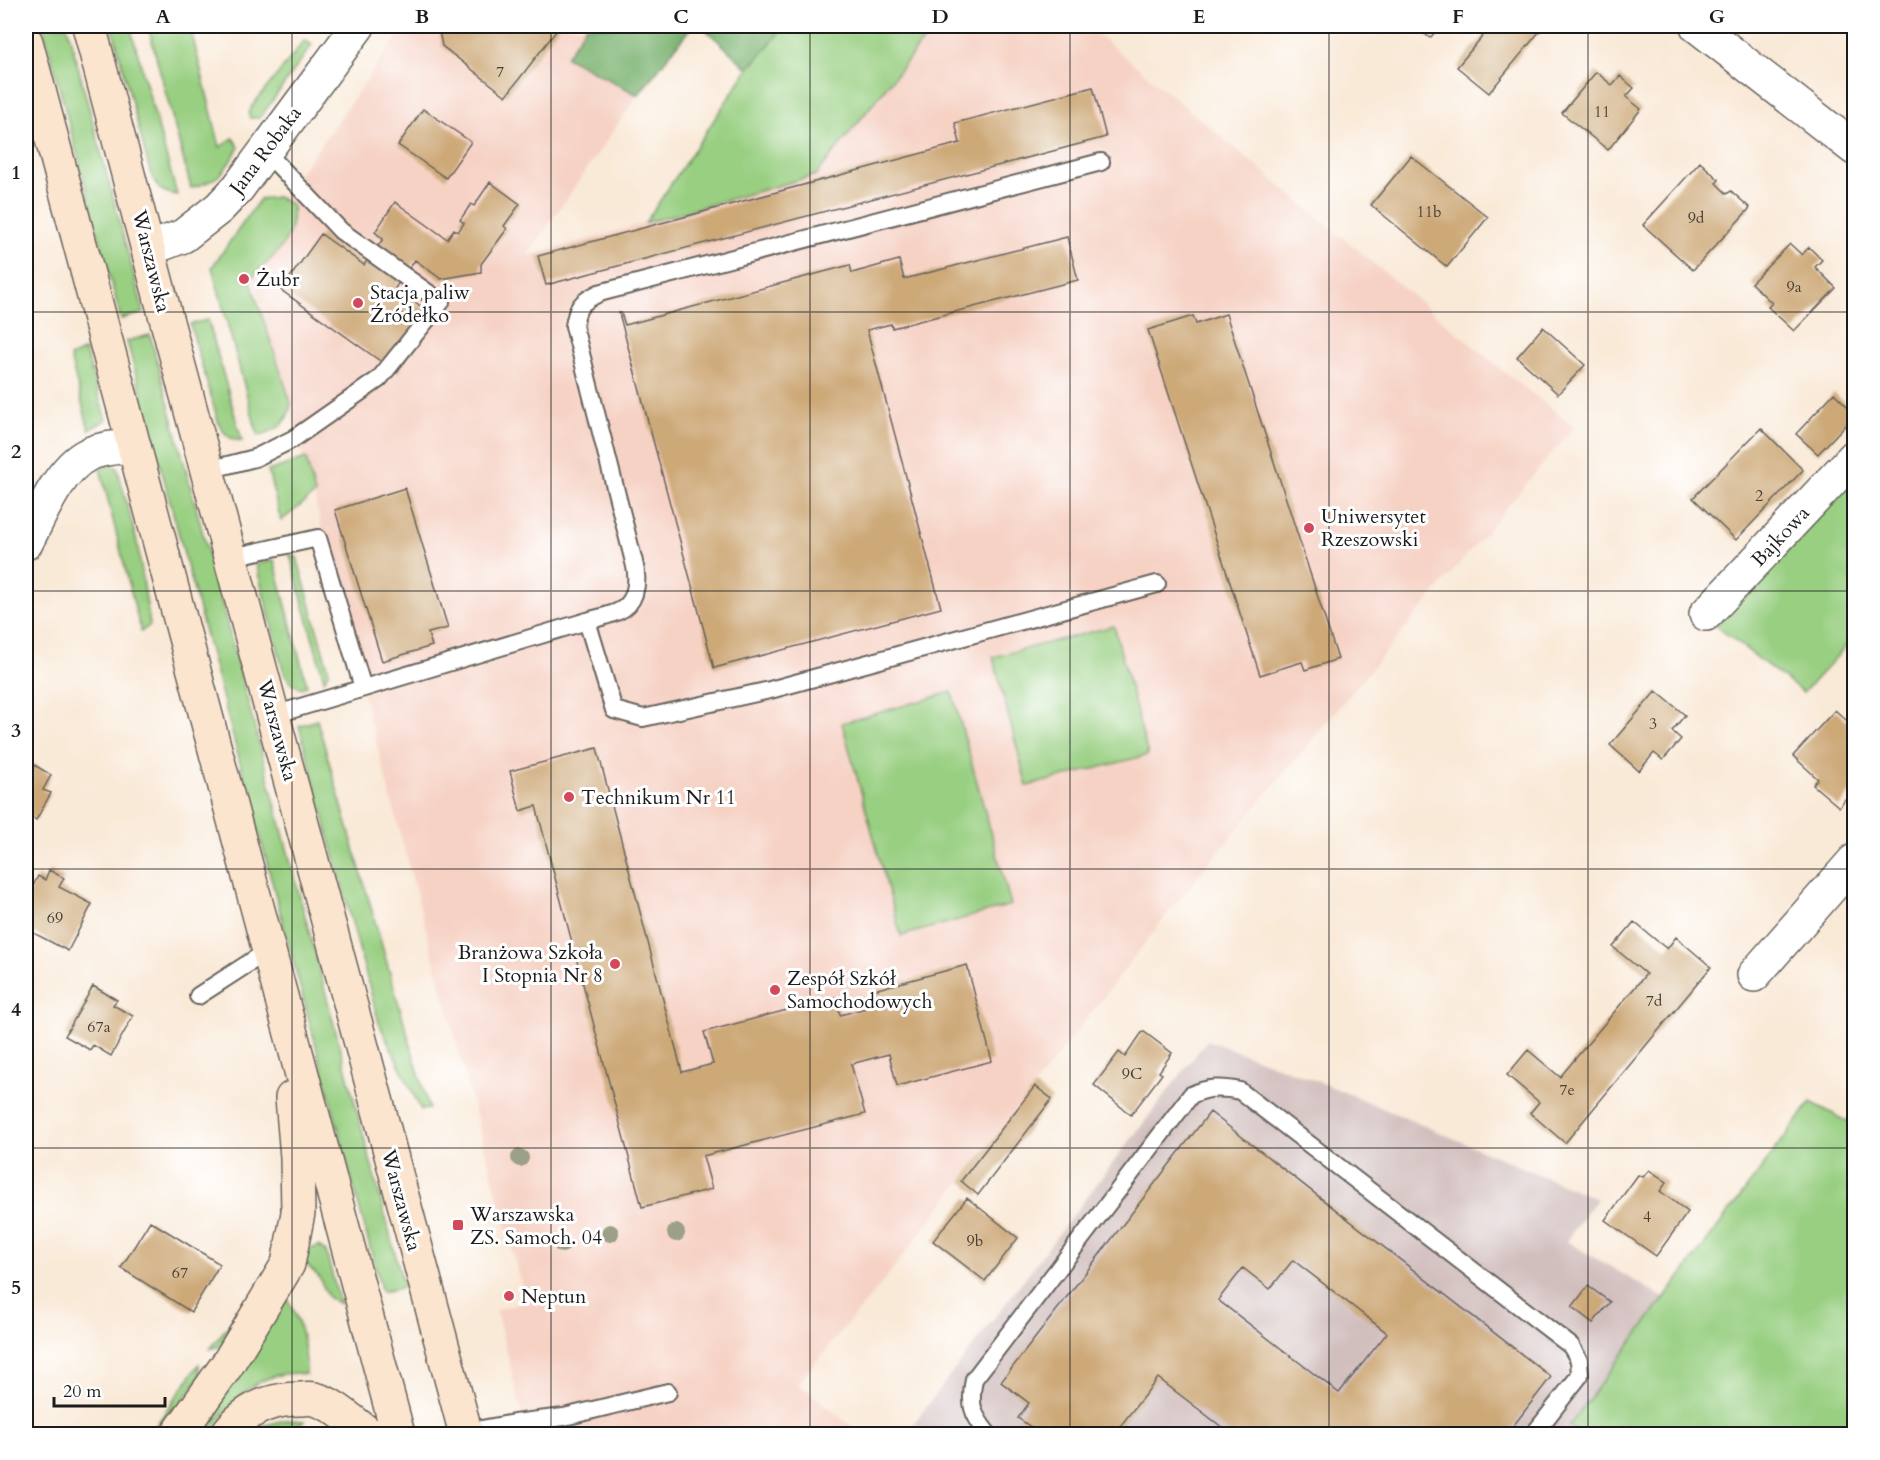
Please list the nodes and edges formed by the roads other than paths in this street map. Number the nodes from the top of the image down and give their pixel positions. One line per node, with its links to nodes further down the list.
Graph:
1 (89, 26): 8 (main road, Warszawska)
2 (358, 26): 6 (street, Jana Robaka)
3 (1697, 26): 5 (street)
4 (26, 42): 9 (main road)
5 (1854, 148)
6 (265, 151): 8 (street, Jana Robaka); 11 (lane)
7 (1101, 162): 16 (lane)
8 (150, 249): 11 (main road, Warszawska)
9 (134, 446): 12 (street); 20 (main road)
10 (1854, 457): 15 (street, Bajkowa)
11 (208, 470): 13 (main road, Warszawska)
12 (26, 543)
13 (232, 557): 17 (lane); 18 (main road, Warszawska)
14 (1157, 584): 16 (lane)
15 (1706, 614)
16 (587, 621): 17 (lane)
17 (363, 688): 18 (lane)
18 (274, 715): 25 (main road, Warszawska)
19 (1854, 861): 21 (street)
20 (269, 950): 22 (lane); 23 (main road)
21 (1754, 975)
22 (198, 996)
23 (286, 1019): 26 (main road); 29 (main road)
24 (668, 1392): 25 (lane)
25 (466, 1433)
26 (178, 1434)
27 (227, 1434): 28 (main road)
28 (369, 1434)
29 (398, 1434)
30 (988, 1434): 31 (lane)
31 (1534, 1434)

